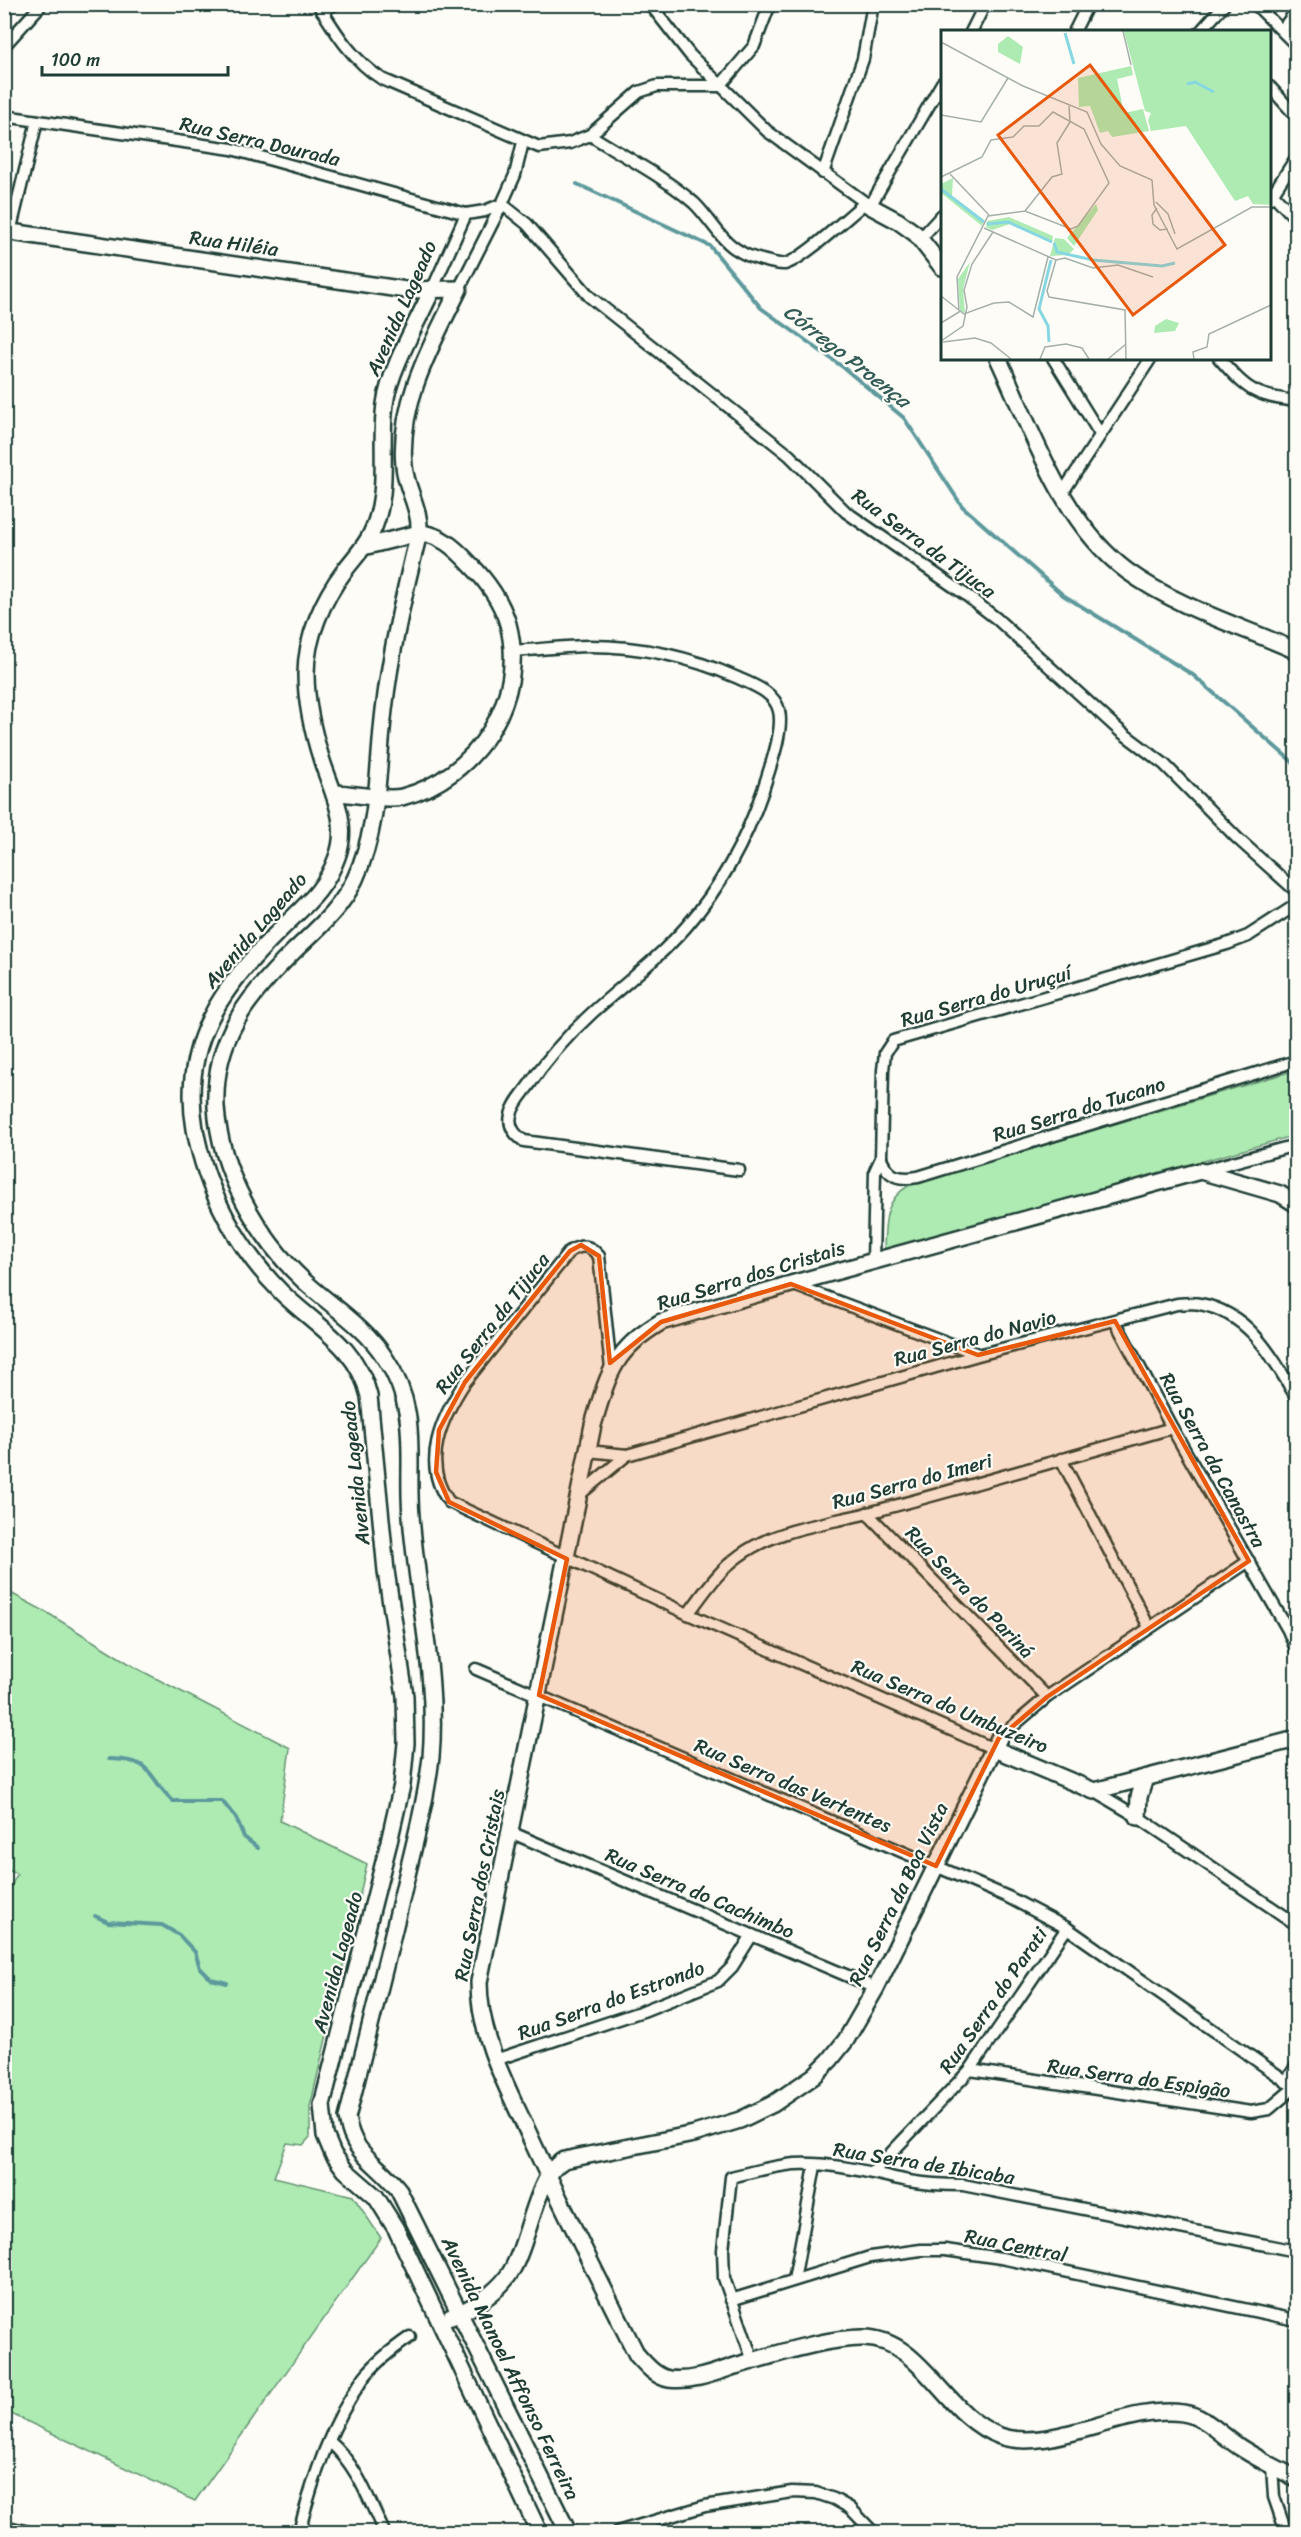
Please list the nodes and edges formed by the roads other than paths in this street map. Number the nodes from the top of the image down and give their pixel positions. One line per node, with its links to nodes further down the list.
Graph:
1 (42, 4): 17 (street)
2 (335, 4): 10 (street)
3 (650, 4): 19 (street)
4 (770, 4): 19 (street)
5 (873, 4): 27 (street)
6 (985, 4): 12 (street)
7 (1088, 4): 13 (street)
8 (1225, 4): 14 (street)
9 (1255, 4): 15 (street)
10 (320, 8): 25 (street)
11 (1296, 10): 15 (street)
12 (972, 30)
13 (1075, 30)
14 (1202, 30)
15 (1282, 30): 16 (street)
16 (1296, 45)
17 (4, 46)
18 (941, 85): 30 (street)
19 (720, 86): 24 (street); 27 (street)
20 (1271, 89): 22 (street)
21 (4, 116): 23 (street, Rua Serra Dourada)
22 (1296, 116)
23 (37, 121): 31 (street, Rua Serra Dourada); 34 (street)
24 (590, 135): 25 (street); 30 (street)
25 (523, 142): 29 (street)
26 (1296, 158): 28 (street)
27 (824, 173): 30 (street)
28 (1271, 196): 33 (street)
29 (502, 204): 31 (street, Rua Serra Dourada); 38 (street, Avenida Lageado); 52 (street, Rua Serra da Tijuca)
30 (867, 205): 35 (main road)
31 (466, 213): 37 (street, Avenida Lageado)
32 (941, 216): 35 (street)
33 (1296, 219)
34 (7, 231): 37 (main road, Rua Hiléia)
35 (920, 238): 36 (main road)
36 (941, 266)
37 (432, 288): 38 (main road, Rua Hiléia); 47 (main road, Avenida Lageado)
38 (459, 289): 46 (main road, Avenida Lageado)
39 (999, 360): 45 (main road)
40 (1054, 360): 44 (street)
41 (1221, 360): 43 (street)
42 (1149, 362): 44 (street)
43 (1296, 401)
44 (1100, 434): 45 (street)
45 (1061, 495): 49 (main road)
46 (419, 532): 47 (main road); 48 (main road); 51 (main road, Avenida Lageado)
47 (363, 547): 50 (main road, Avenida Lageado)
48 (512, 651): 51 (main road); 57 (street)
49 (1295, 651)
50 (334, 793): 51 (main road); 96 (main road, Avenida Lageado)
51 (377, 796): 95 (main road, Avenida Lageado)
52 (1296, 891)
53 (1296, 905): 56 (street, Rua Serra do Uruçuí)
54 (1296, 1061): 56 (street, Rua Serra do Tucano)
55 (1296, 1145): 58 (street)
56 (882, 1158): 60 (street, Rua Serra do Uruçuí)
57 (739, 1170)
58 (1200, 1171): 59 (main road); 60 (main road, Rua Serra dos Cristais)
59 (1296, 1204)
60 (873, 1261): 61 (main road, Rua Serra dos Cristais)
61 (791, 1284): 63 (street); 64 (main road, Rua Serra dos Cristais)
62 (1115, 1321): 63 (street, Rua Serra do Navio); 65 (street, Rua Serra do Navio); 66 (street, Rua Serra da Canastra)
63 (978, 1354): 68 (street, Rua Serra do Navio)
64 (610, 1369): 67 (main road, Rua Serra dos Cristais); 72 (street, Rua Serra da Tijuca)
65 (1296, 1397)
66 (1172, 1428): 69 (street, Rua Serra do Imeri); 73 (street, Rua Serra da Canastra)
67 (588, 1451): 68 (street, Rua Serra do Navio); 70 (main road, Rua Serra dos Cristais)
68 (627, 1455): 70 (street, Rua Serra do Navio)
69 (1061, 1460): 71 (street, Rua Serra do Imeri); 75 (street)
70 (579, 1496): 72 (main road, Rua Serra dos Cristais)
71 (867, 1513): 74 (street, Rua Serra do Imeri); 79 (street, Rua Serra do Pariná)
72 (567, 1559): 74 (street, Rua Serra do Umbuzeiro); 78 (main road, Rua Serra dos Cristais)
73 (1249, 1561): 75 (street, Rua Serra da Boa Vista); 76 (street, Rua Serra da Canastra)
74 (688, 1614): 81 (street, Rua Serra do Umbuzeiro)
75 (1149, 1628): 79 (street, Rua Serra da Boa Vista)
76 (1296, 1649)
77 (476, 1669): 78 (street, Rua Serra das Vertentes)
78 (539, 1695): 85 (main road, Rua Serra dos Cristais); 86 (street, Rua Serra das Vertentes)
79 (1047, 1697): 81 (street, Rua Serra da Boa Vista)
80 (1296, 1740): 82 (main road)
81 (996, 1743): 83 (main road, Rua Serra do Umbuzeiro); 86 (main road, Rua Serra da Boa Vista)
82 (1145, 1778): 83 (main road); 84 (main road)
83 (1094, 1791): 84 (street, Rua Serra do Umbuzeiro)
84 (1138, 1817): 87 (street, Rua Serra do Umbuzeiro)
85 (510, 1832): 89 (street, Rua Serra do Cachimbo); 91 (main road, Rua Serra dos Cristais)
86 (936, 1866): 88 (street, Rua Serra das Vertentes); 90 (main road, Rua Serra da Boa Vista)
87 (1296, 1924)
88 (1067, 1928): 93 (street, Rua Serra do Parati); 94 (street, Rua Serra das Vertentes)
89 (752, 1935): 90 (street, Rua Serra do Cachimbo); 91 (street, Rua Serra do Estrondo)
90 (876, 1988): 99 (main road, Rua Serra da Boa Vista)
91 (495, 2060): 99 (main road, Rua Serra dos Cristais)
92 (1296, 2066): 94 (street, Rua Serra do Espigão)
93 (970, 2070): 94 (street, Rua Serra do Espigão); 98 (street, Rua Serra do Parati)
94 (1293, 2086)
95 (347, 2118): 96 (main road); 103 (main road, Avenida Manoel Affonso Ferreira)
96 (321, 2120): 105 (main road, Avenida Lageado)
97 (815, 2166): 98 (street, Rua Serra de Ibicaba); 101 (street); 102 (street, Rua Serra de Ibicaba)
98 (874, 2171): 100 (street, Rua Serra de Ibicaba)
99 (548, 2175): 103 (main road); 107 (main road, Rua Serra dos Cristais)
100 (1296, 2251)
101 (794, 2280): 102 (street, Rua Central); 104 (street, Rua Central)
102 (731, 2300): 107 (street, Rua Serra de Ibicaba)
103 (459, 2314): 105 (main road); 116 (main road, Avenida Manoel Affonso Ferreira)
104 (1296, 2320)
105 (440, 2322): 115 (main road)
106 (410, 2337): 108 (street)
107 (753, 2361): 109 (main road, Rua Serra dos Cristais)
108 (329, 2441): 113 (street); 114 (street)
109 (1272, 2466): 110 (main road, Rua Serra dos Cristais); 119 (street)
110 (1296, 2478)
111 (4, 2526): 112 (street)
112 (29, 2532)
113 (299, 2532)
114 (384, 2532)
115 (539, 2532)
116 (568, 2532)
117 (617, 2532): 118 (street)
118 (873, 2532)
119 (1286, 2532)

